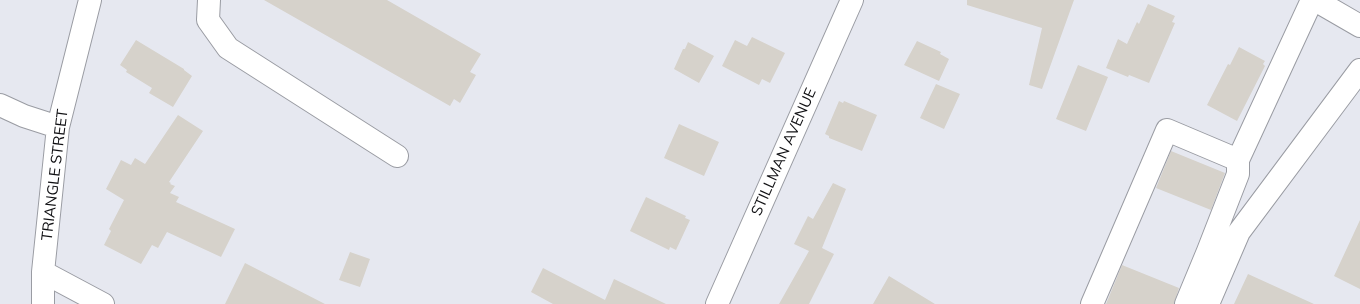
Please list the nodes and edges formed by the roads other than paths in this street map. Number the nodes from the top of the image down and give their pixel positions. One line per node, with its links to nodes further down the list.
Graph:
1 (90, 0): 9 (street, TRIANGLE STREET)
2 (209, 0): 10 (street)
3 (852, 0): 15 (street, STILLMAN AVENUE)
4 (1312, 0): 11 (street)
5 (1315, 0): 6 (street)
6 (1360, 26)
7 (1360, 70): 18 (street)
8 (0, 105): 9 (street)
9 (58, 127): 12 (street, TRIANGLE STREET)
10 (397, 156)
11 (1238, 160): 16 (street); 17 (street)
12 (43, 272): 13 (street, TRIANGLE STREET); 14 (street)
13 (43, 304)
14 (103, 304)
15 (717, 304)
16 (1092, 304)
17 (1186, 304)
18 (1208, 304)

